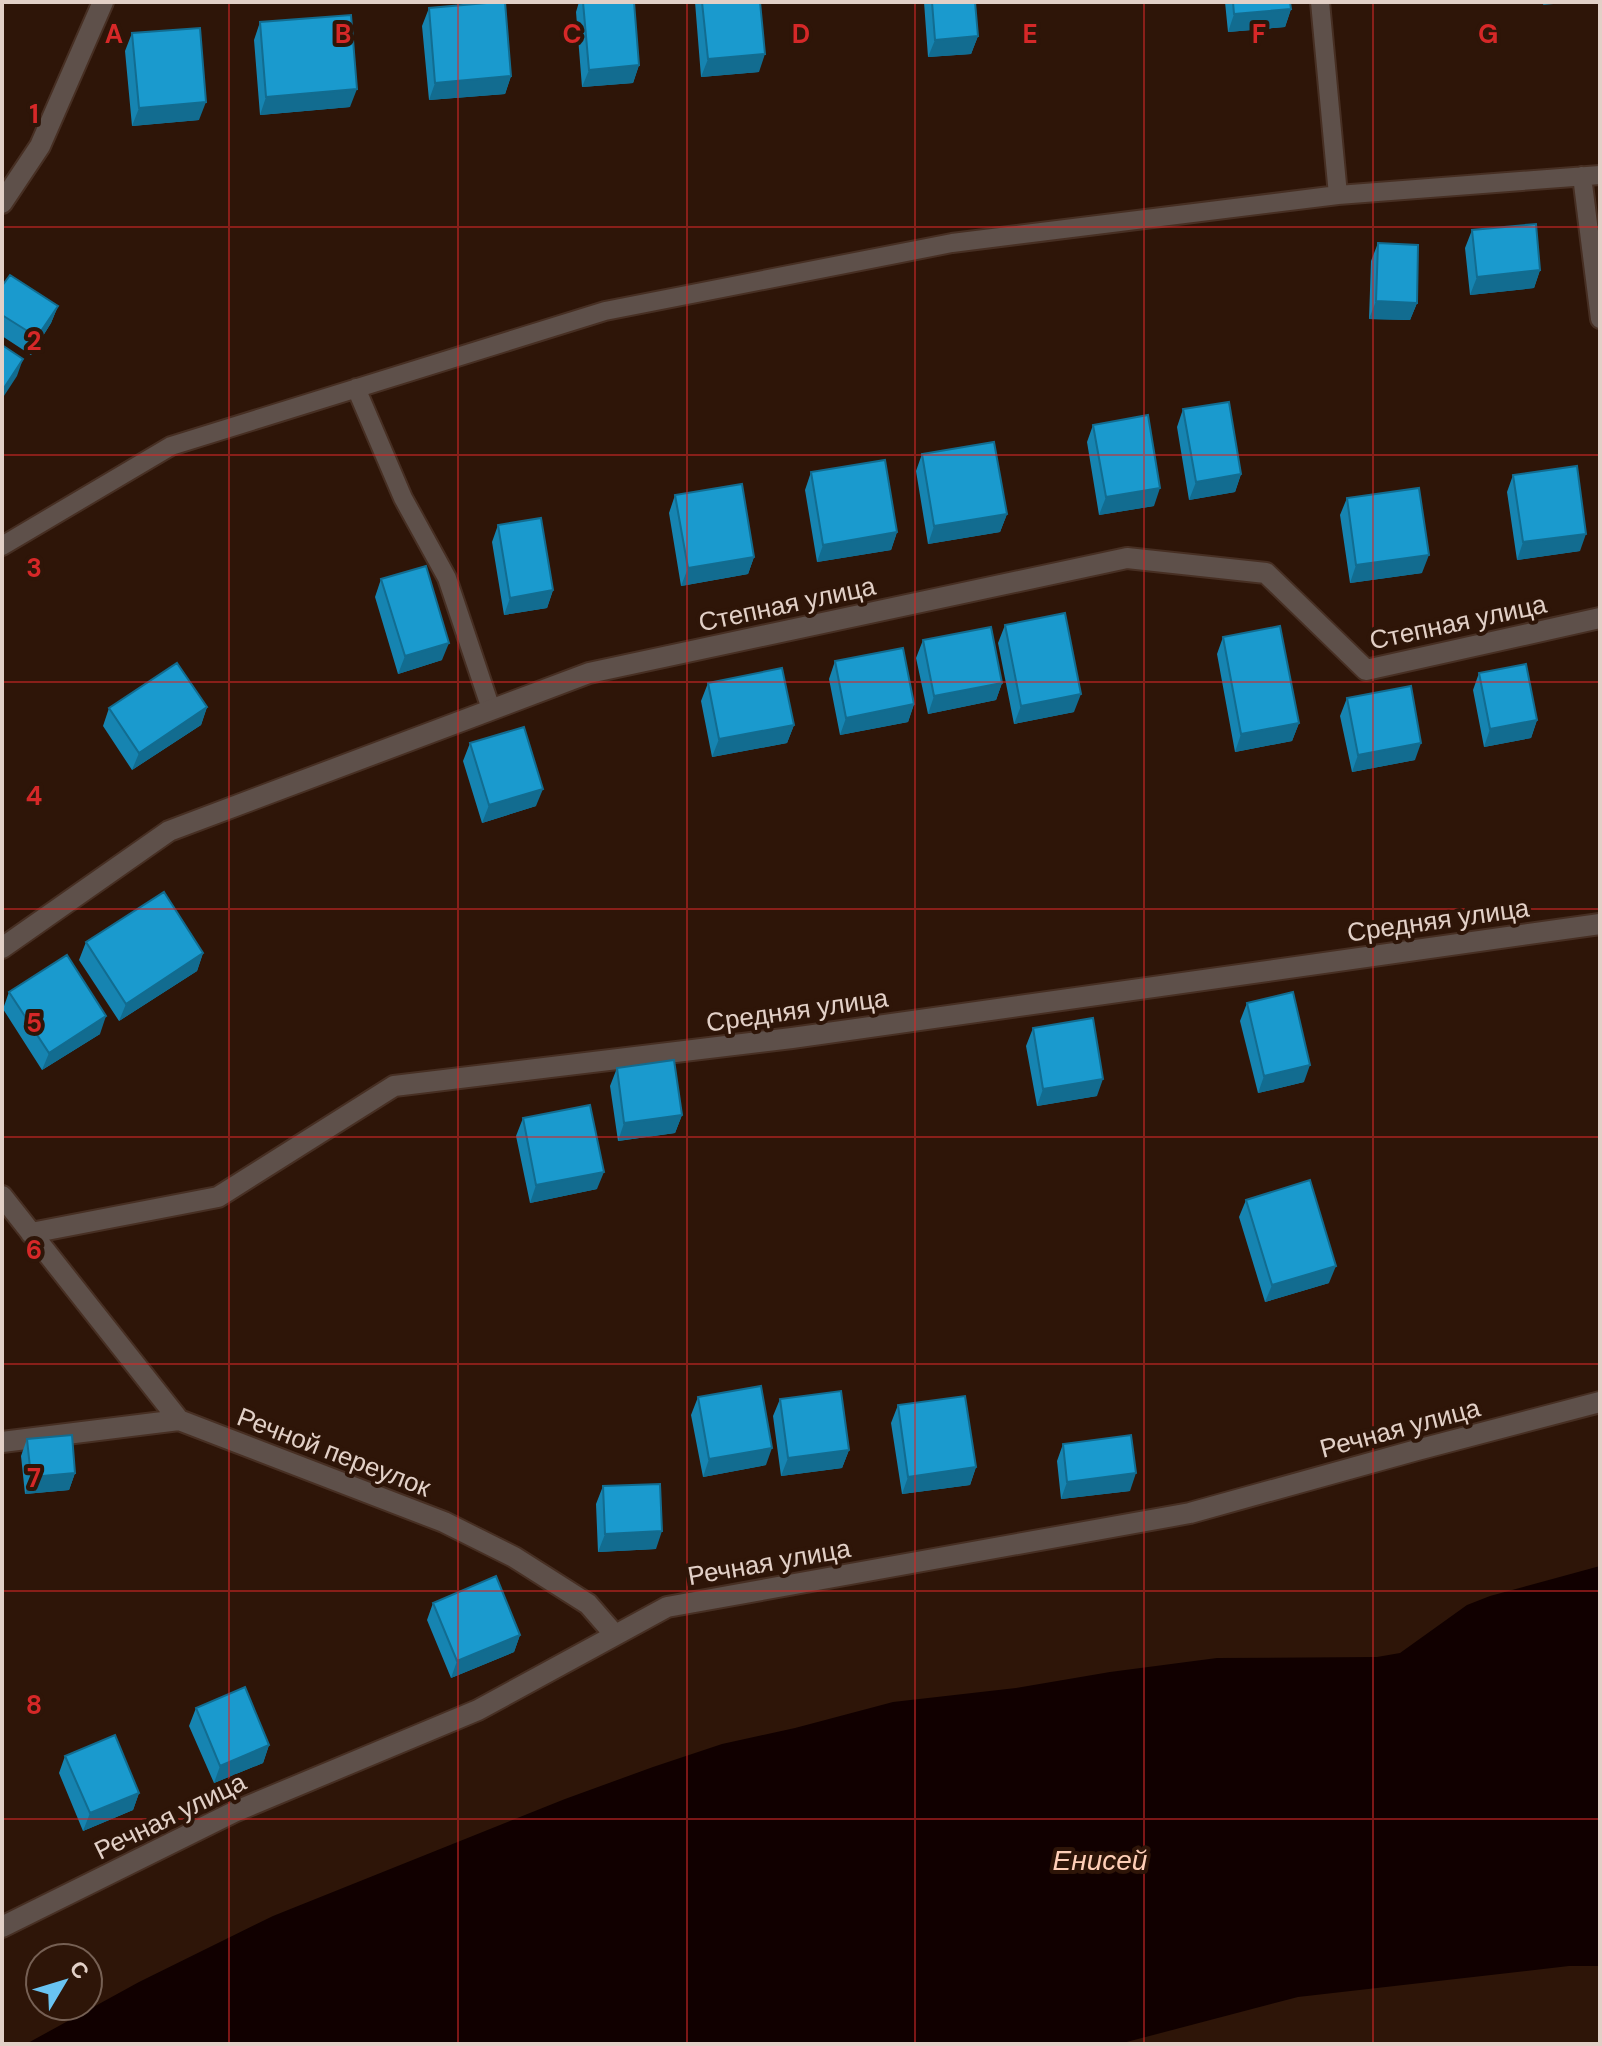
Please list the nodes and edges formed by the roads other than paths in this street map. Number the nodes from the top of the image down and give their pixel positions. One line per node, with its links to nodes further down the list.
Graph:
1 (103, 2): 5 (street)
2 (1320, 2): 4 (lane)
3 (1591, 176): 4 (lane); 6 (lane)
4 (1338, 195): 7 (lane)
5 (2, 203)
6 (1600, 319)
7 (356, 388): 8 (lane); 10 (lane)
8 (2, 546)
9 (1600, 618): 10 (street, Степная улица)
10 (491, 709): 12 (street, Степная улица)
11 (1600, 924): 14 (street, Средняя улица)
12 (2, 948)
13 (2, 1196): 14 (street)
14 (31, 1233): 16 (street)
15 (1600, 1402): 18 (street, Речная улица)
16 (179, 1420): 17 (street, Речной переулок); 18 (street, Речной переулок)
17 (2, 1442)
18 (615, 1635): 19 (street, Речная улица)
19 (2, 1927)

